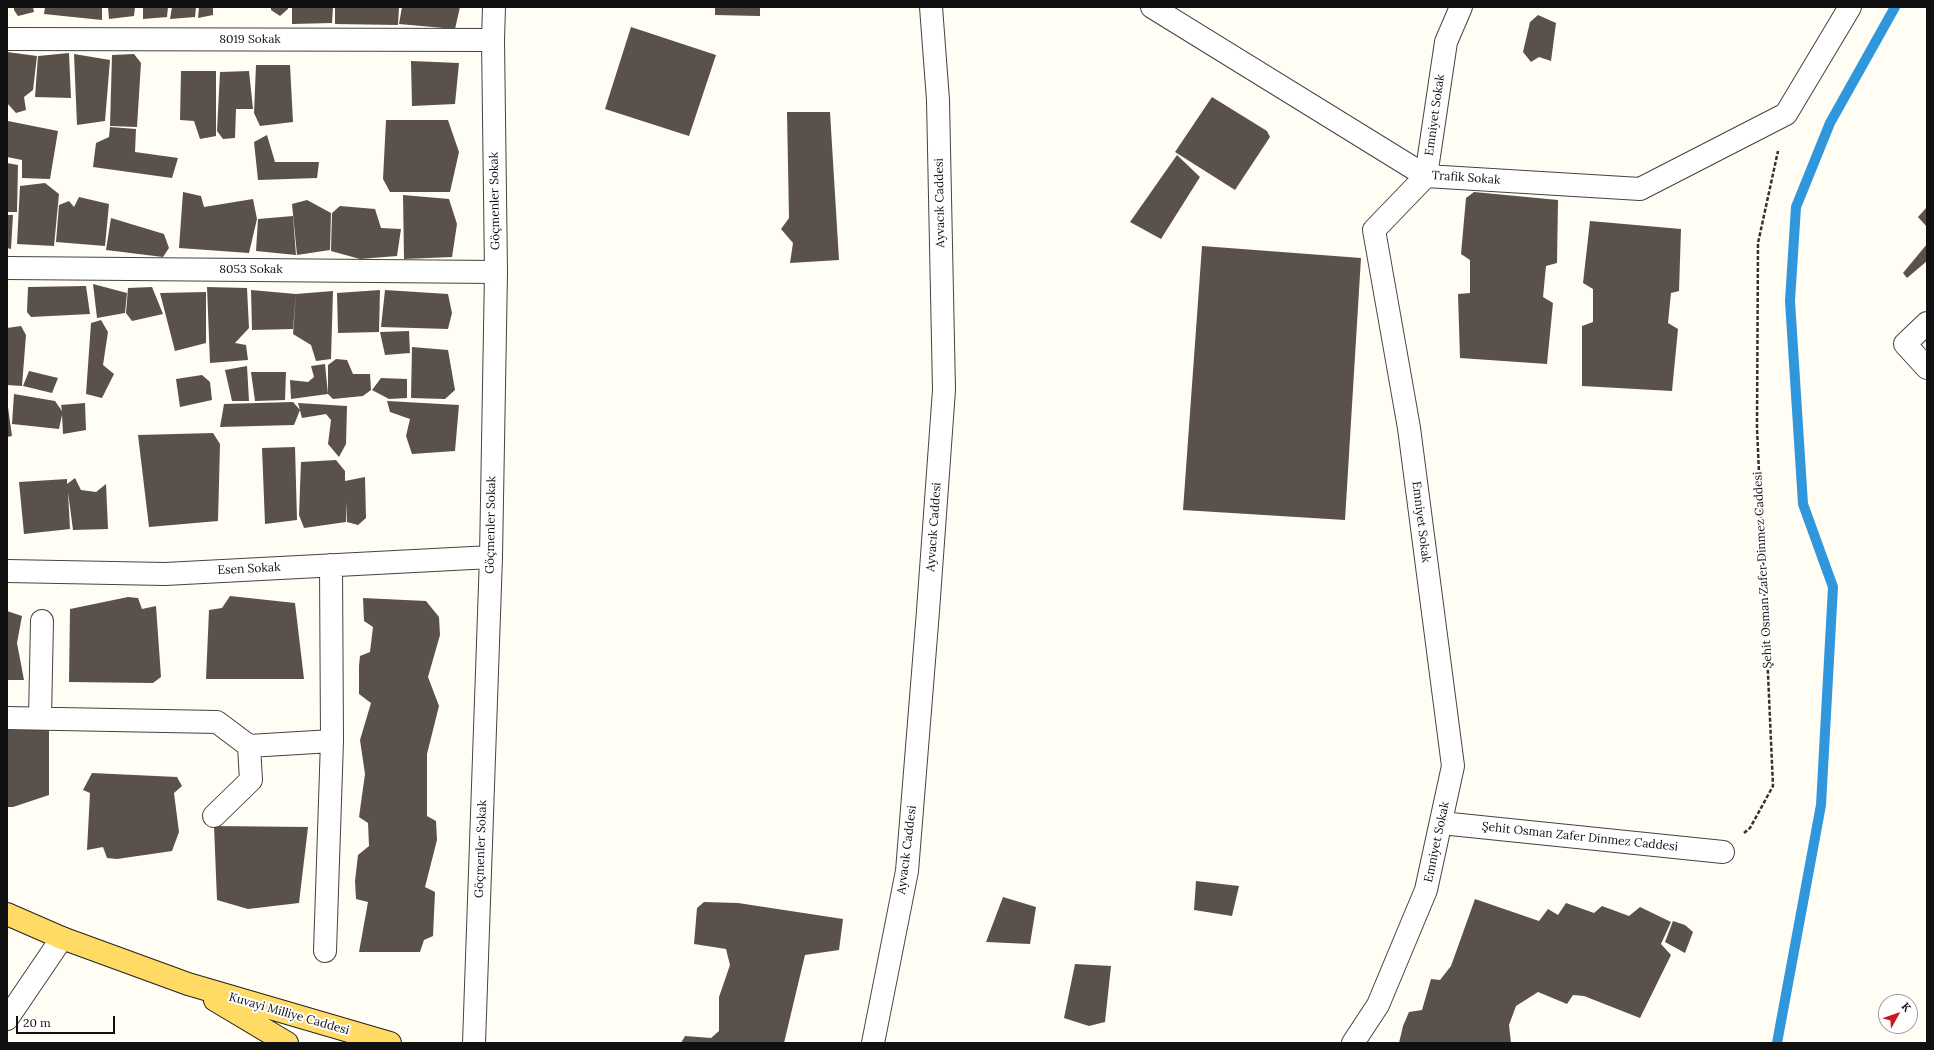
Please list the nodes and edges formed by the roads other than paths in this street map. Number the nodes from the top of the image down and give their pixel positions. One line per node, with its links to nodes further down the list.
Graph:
1 (494, 7): 7 (street, Göçmenler Sokak)
2 (931, 7): 32 (street, Ayvacık Caddesi)
3 (1152, 7): 8 (street, Trafik Sokak)
4 (1461, 7): 8 (street, Emniyet Sokak)
5 (1850, 7): 8 (street, Trafik Sokak)
6 (7, 39): 7 (street, 8019 Sokak)
7 (493, 40): 10 (street, Göçmenler Sokak)
8 (1426, 176): 22 (street, Emniyet Sokak)
9 (7, 268): 10 (street, 8053 Sokak)
10 (496, 272): 13 (street, Göçmenler Sokak)
11 (1927, 323): 12 (street)
12 (1927, 368)
13 (491, 557): 14 (street, Esen Sokak); 31 (street, Göçmenler Sokak)
14 (331, 565): 15 (street, Esen Sokak); 19 (street)
15 (7, 571)
16 (42, 622): 18 (street)
17 (7, 718): 18 (street)
18 (40, 718): 20 (street)
19 (332, 741): 20 (street); 26 (street)
20 (249, 746): 21 (street)
21 (214, 816)
22 (1441, 823): 23 (street, Şehit Osman Zafer Dinmez Caddesi); 33 (street, Emniyet Sokak)
23 (1723, 852)
24 (7, 914): 25 (main road, Kuvayi Milliye Caddesi)
25 (62, 938): 27 (main road, Kuvayi Milliye Caddesi); 28 (street)
26 (325, 951)
27 (188, 984): 29 (main road, Kuvayi Milliye Caddesi); 30 (main road, Kuvayi Milliye Caddesi)
28 (7, 1019)
29 (287, 1043)
30 (390, 1043)
31 (474, 1043)
32 (873, 1043)
33 (1353, 1043)

